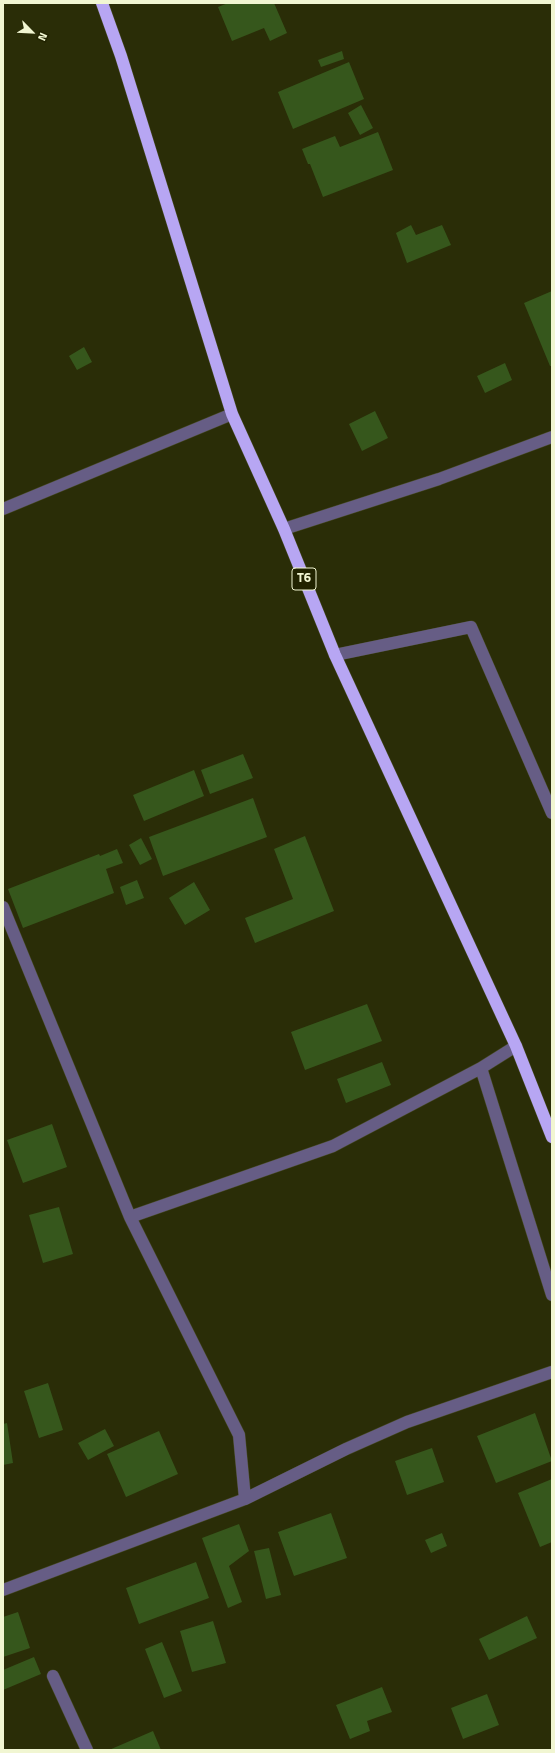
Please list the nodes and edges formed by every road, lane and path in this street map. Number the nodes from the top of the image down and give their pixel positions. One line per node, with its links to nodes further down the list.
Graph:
1 (102, 3): 2 (highway, T6)
2 (232, 414): 4 (street); 5 (highway, T6)
3 (552, 437): 5 (street)
4 (3, 509)
5 (284, 529): 6 (highway, T6)
6 (336, 655): 7 (street); 9 (highway, T6)
7 (552, 814)
8 (3, 907): 12 (street)
9 (516, 1046): 10 (street); 11 (highway, T6)
10 (481, 1068): 12 (street); 13 (street)
11 (552, 1137)
12 (130, 1217): 15 (street)
13 (552, 1295)
14 (552, 1372): 15 (street)
15 (245, 1499): 16 (street)
16 (3, 1590)
17 (54, 1676): 18 (street)
18 (87, 1750)

